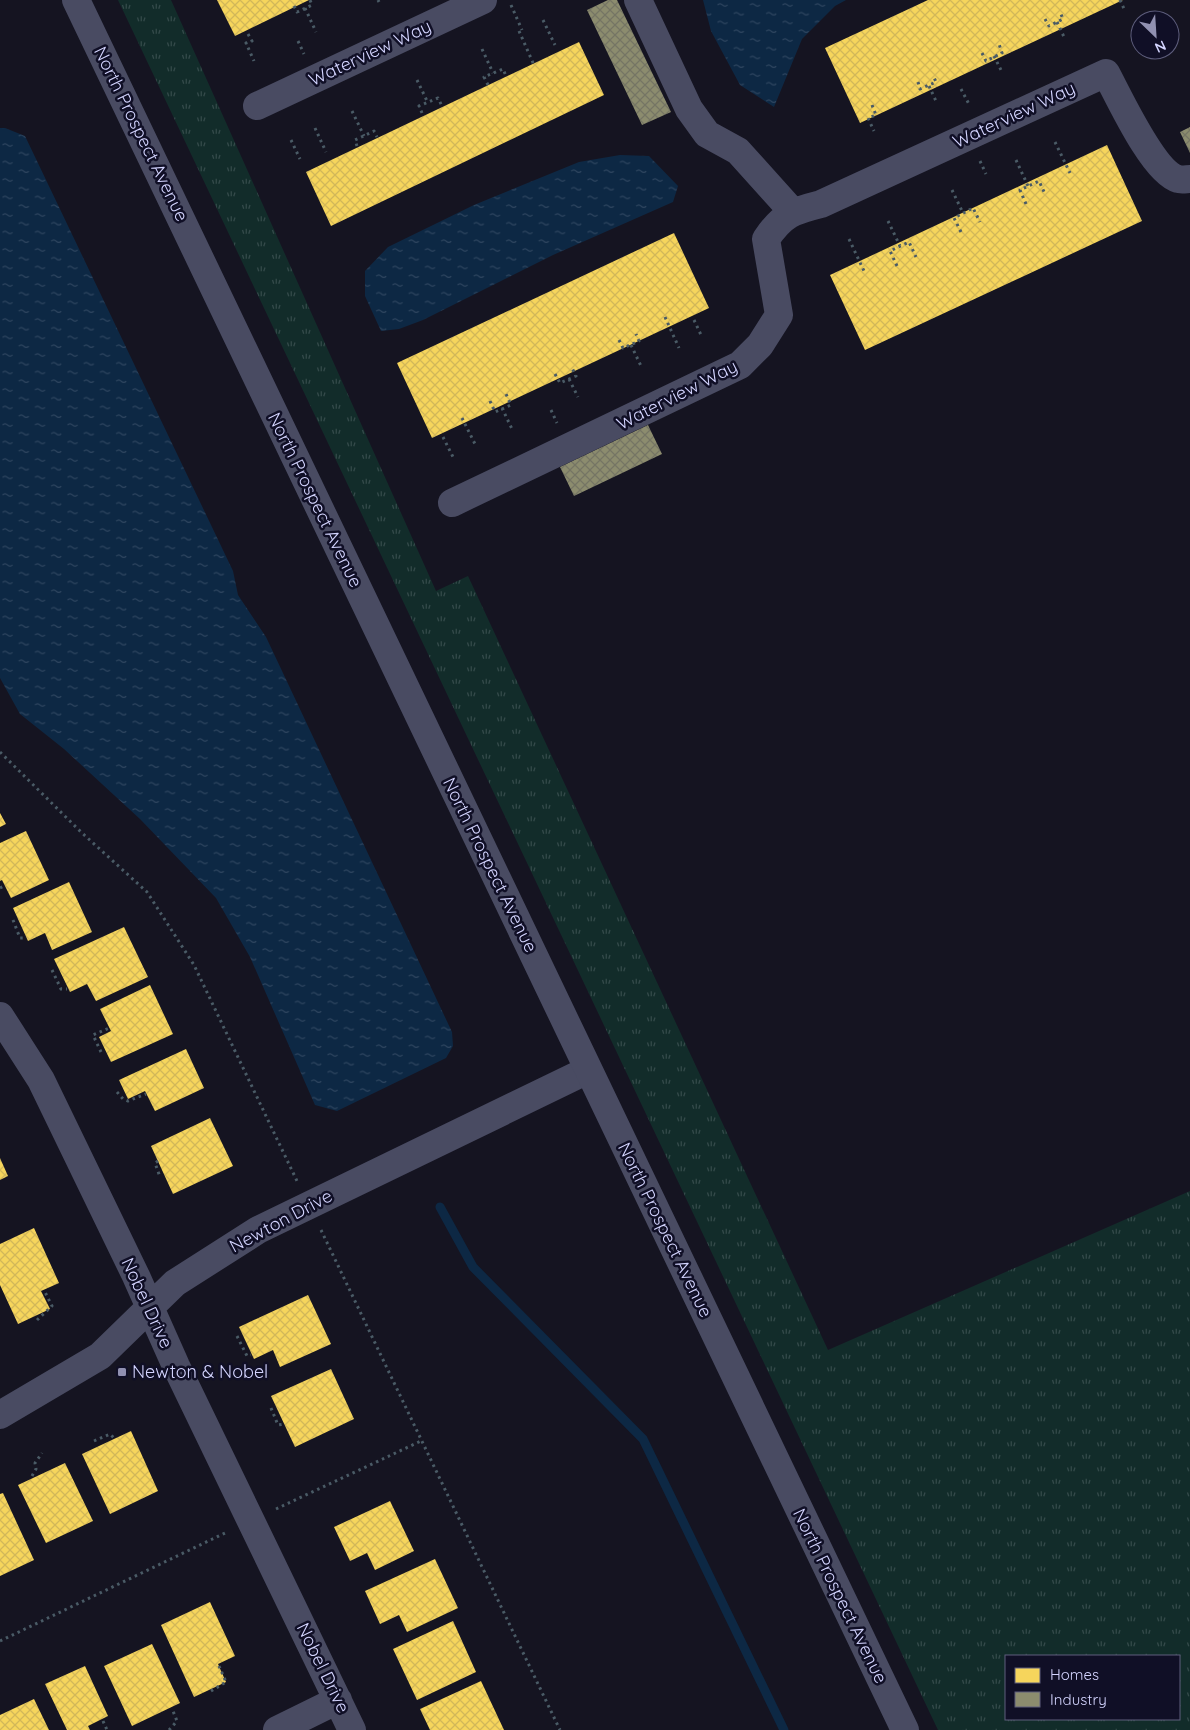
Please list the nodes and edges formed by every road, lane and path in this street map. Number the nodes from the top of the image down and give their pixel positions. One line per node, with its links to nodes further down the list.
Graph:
1 (76, 0): 94 (street, North Prospect Avenue)
2 (310, 0): 8 (path)
3 (483, 0): 34 (street, Waterview Way)
4 (509, 0): 23 (path)
5 (638, 0): 55 (street)
6 (1120, 0): 9 (path)
7 (294, 6): 8 (path)
8 (305, 8): 14 (path)
9 (1125, 11)
10 (1060, 12): 13 (path)
11 (1045, 19): 13 (path)
12 (542, 20): 18 (path)
13 (1057, 22): 16 (path)
14 (316, 32)
15 (248, 34): 22 (path)
16 (1065, 40)
17 (999, 44): 21 (path)
18 (554, 45)
19 (482, 49): 25 (path)
20 (982, 53): 21 (path)
21 (994, 56): 24 (path)
22 (254, 61)
23 (534, 65)
24 (1001, 70)
25 (494, 73): 27 (path); 30 (path)
26 (933, 75): 31 (path)
27 (506, 76)
28 (417, 80): 33 (path)
29 (918, 82): 31 (path)
30 (488, 85)
31 (929, 86): 32 (path)
32 (936, 101)
33 (428, 102): 35 (path); 38 (path)
34 (257, 106)
35 (442, 106)
36 (872, 106): 40 (path)
37 (352, 111): 41 (path)
38 (422, 114)
39 (315, 128): 46 (path)
40 (874, 131)
41 (364, 136): 42 (path); 45 (path)
42 (377, 137)
43 (291, 140): 47 (path)
44 (1055, 142): 49 (path)
45 (357, 146)
46 (326, 152)
47 (300, 159)
48 (1016, 160): 51 (path)
49 (1070, 173)
50 (1190, 179): 55 (street, Waterview Way)
51 (1028, 186): 53 (path); 54 (path)
52 (952, 190): 56 (path)
53 (1045, 194)
54 (1026, 204)
55 (792, 211): 85 (street, Waterview Way)
56 (963, 213): 58 (path); 59 (path)
57 (888, 221): 61 (path)
58 (980, 222)
59 (961, 232)
60 (849, 239): 64 (path)
61 (900, 246): 62 (path); 63 (path)
62 (916, 257)
63 (897, 266)
64 (864, 271)
65 (665, 317): 71 (path)
66 (694, 320): 68 (path)
67 (636, 334): 70 (path)
68 (702, 337)
69 (619, 340): 70 (path)
70 (631, 345): 72 (path)
71 (679, 348)
72 (641, 366)
73 (572, 368): 75 (path)
74 (555, 374): 75 (path)
75 (569, 379): 77 (path)
76 (506, 394): 79 (path)
77 (578, 397)
78 (490, 401): 79 (path)
79 (502, 408): 81 (path)
80 (462, 418): 83 (path)
81 (512, 429)
82 (443, 437): 84 (path)
83 (476, 446)
84 (453, 457)
85 (452, 503)
86 (0, 752): 99 (path)
87 (13, 920): 88 (path)
88 (26, 938)
89 (52, 970): 90 (path)
90 (67, 989)
91 (1, 1020): 102 (street, Nobel Drive)
92 (109, 1028): 93 (path)
93 (101, 1052)
94 (588, 1070): 102 (street, Newton Drive); 127 (street, North Prospect Avenue)
95 (117, 1092): 96 (path)
96 (146, 1094)
97 (158, 1161): 98 (path)
98 (160, 1177)
99 (298, 1183)
100 (321, 1230): 110 (path)
101 (45, 1292): 103 (path)
102 (150, 1308): 107 (street, Newton Drive); 119 (street, Nobel Drive)
103 (37, 1320)
104 (237, 1336): 105 (path)
105 (251, 1355)
106 (271, 1408): 108 (path)
107 (0, 1415)
108 (284, 1424)
109 (114, 1438): 111 (path)
110 (420, 1440): 114 (path); 126 (path)
111 (94, 1441)
112 (42, 1453): 113 (path)
113 (32, 1476)
114 (270, 1511)
115 (229, 1531): 116 (path)
116 (0, 1641)
117 (219, 1666): 118 (path)
118 (211, 1692)
119 (338, 1700): 124 (street); 125 (street, Nobel Drive)
120 (173, 1711): 123 (path)
121 (103, 1720): 122 (path)
122 (107, 1730)
123 (169, 1730)
124 (277, 1730)
125 (352, 1730)
126 (560, 1730)
127 (905, 1730)

